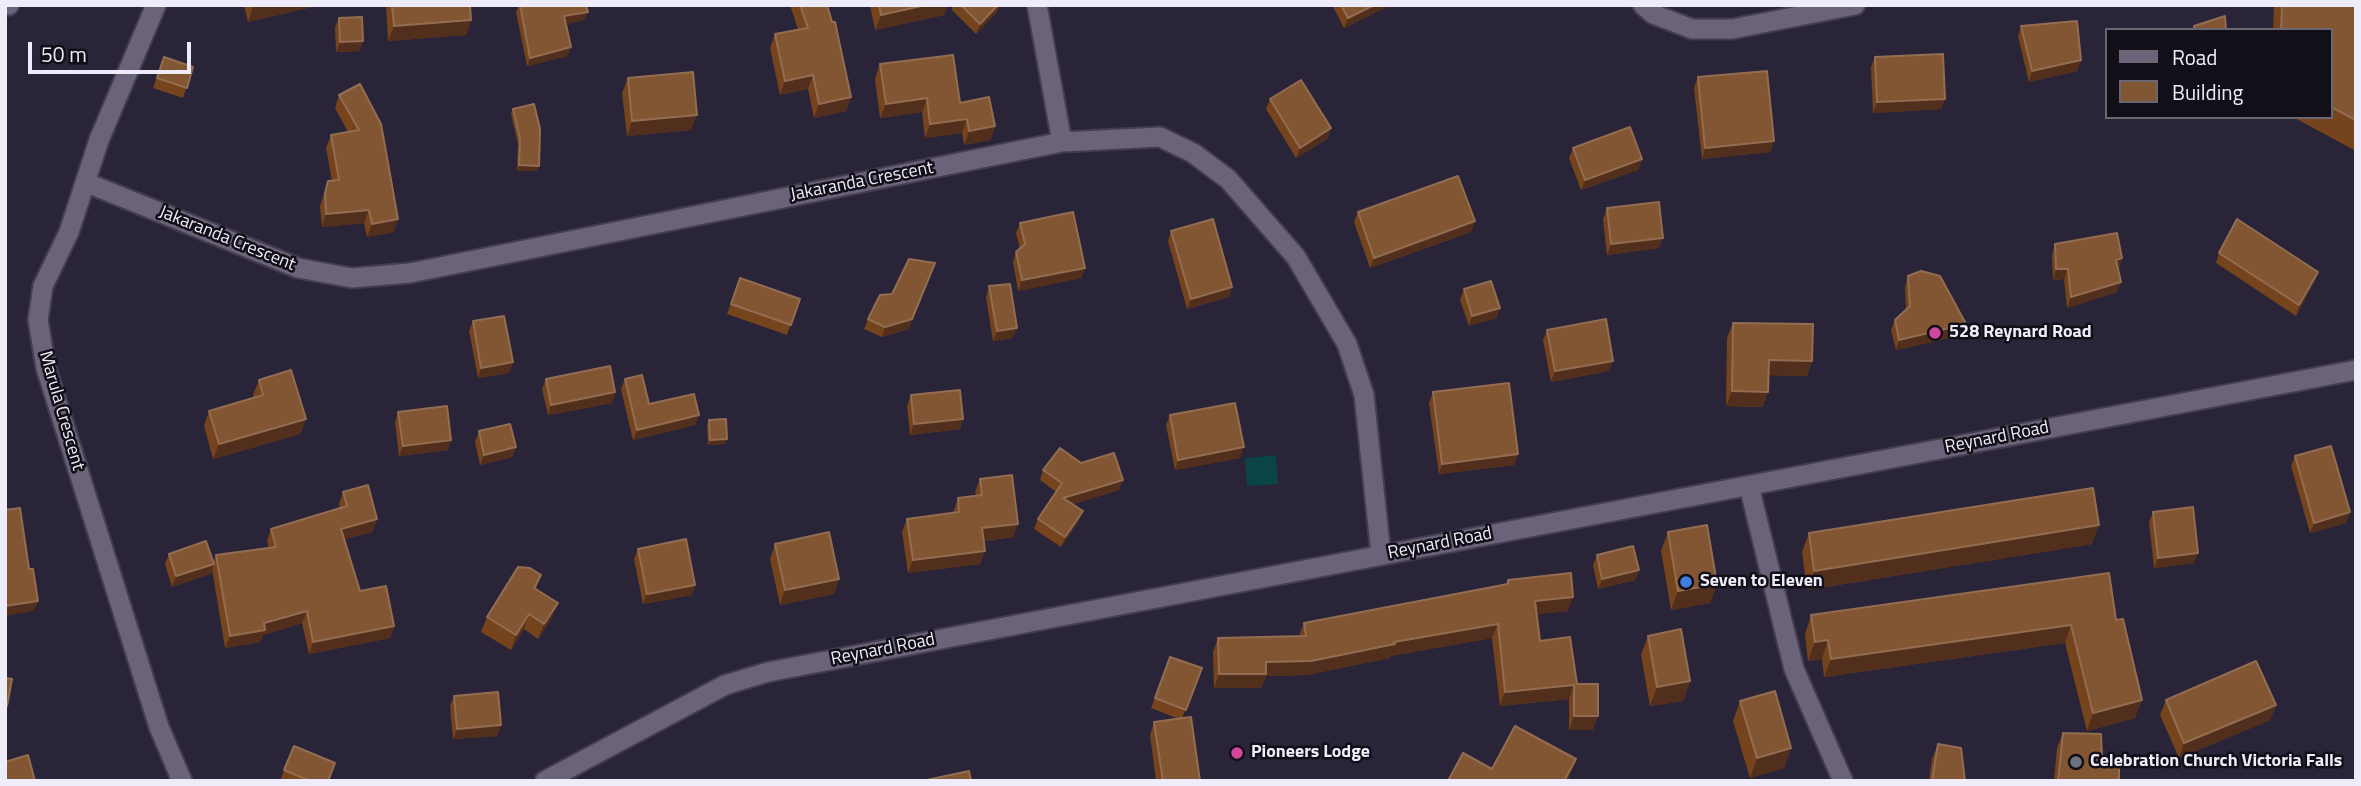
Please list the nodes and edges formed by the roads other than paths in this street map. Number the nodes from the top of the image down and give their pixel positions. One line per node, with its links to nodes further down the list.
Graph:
1 (156, 5): 6 (street, Marula Crescent)
2 (1037, 5): 5 (street)
3 (1643, 5): 4 (street)
4 (1855, 5)
5 (1062, 142): 6 (street, Jakaranda Crescent); 9 (street, Jakaranda Crescent)
6 (86, 183): 10 (street, Marula Crescent)
7 (2356, 370): 8 (street, Reynard Road)
8 (1749, 485): 9 (street, Reynard Road); 12 (street)
9 (1381, 555): 11 (street, Reynard Road)
10 (182, 781)
11 (545, 781)
12 (1843, 781)

